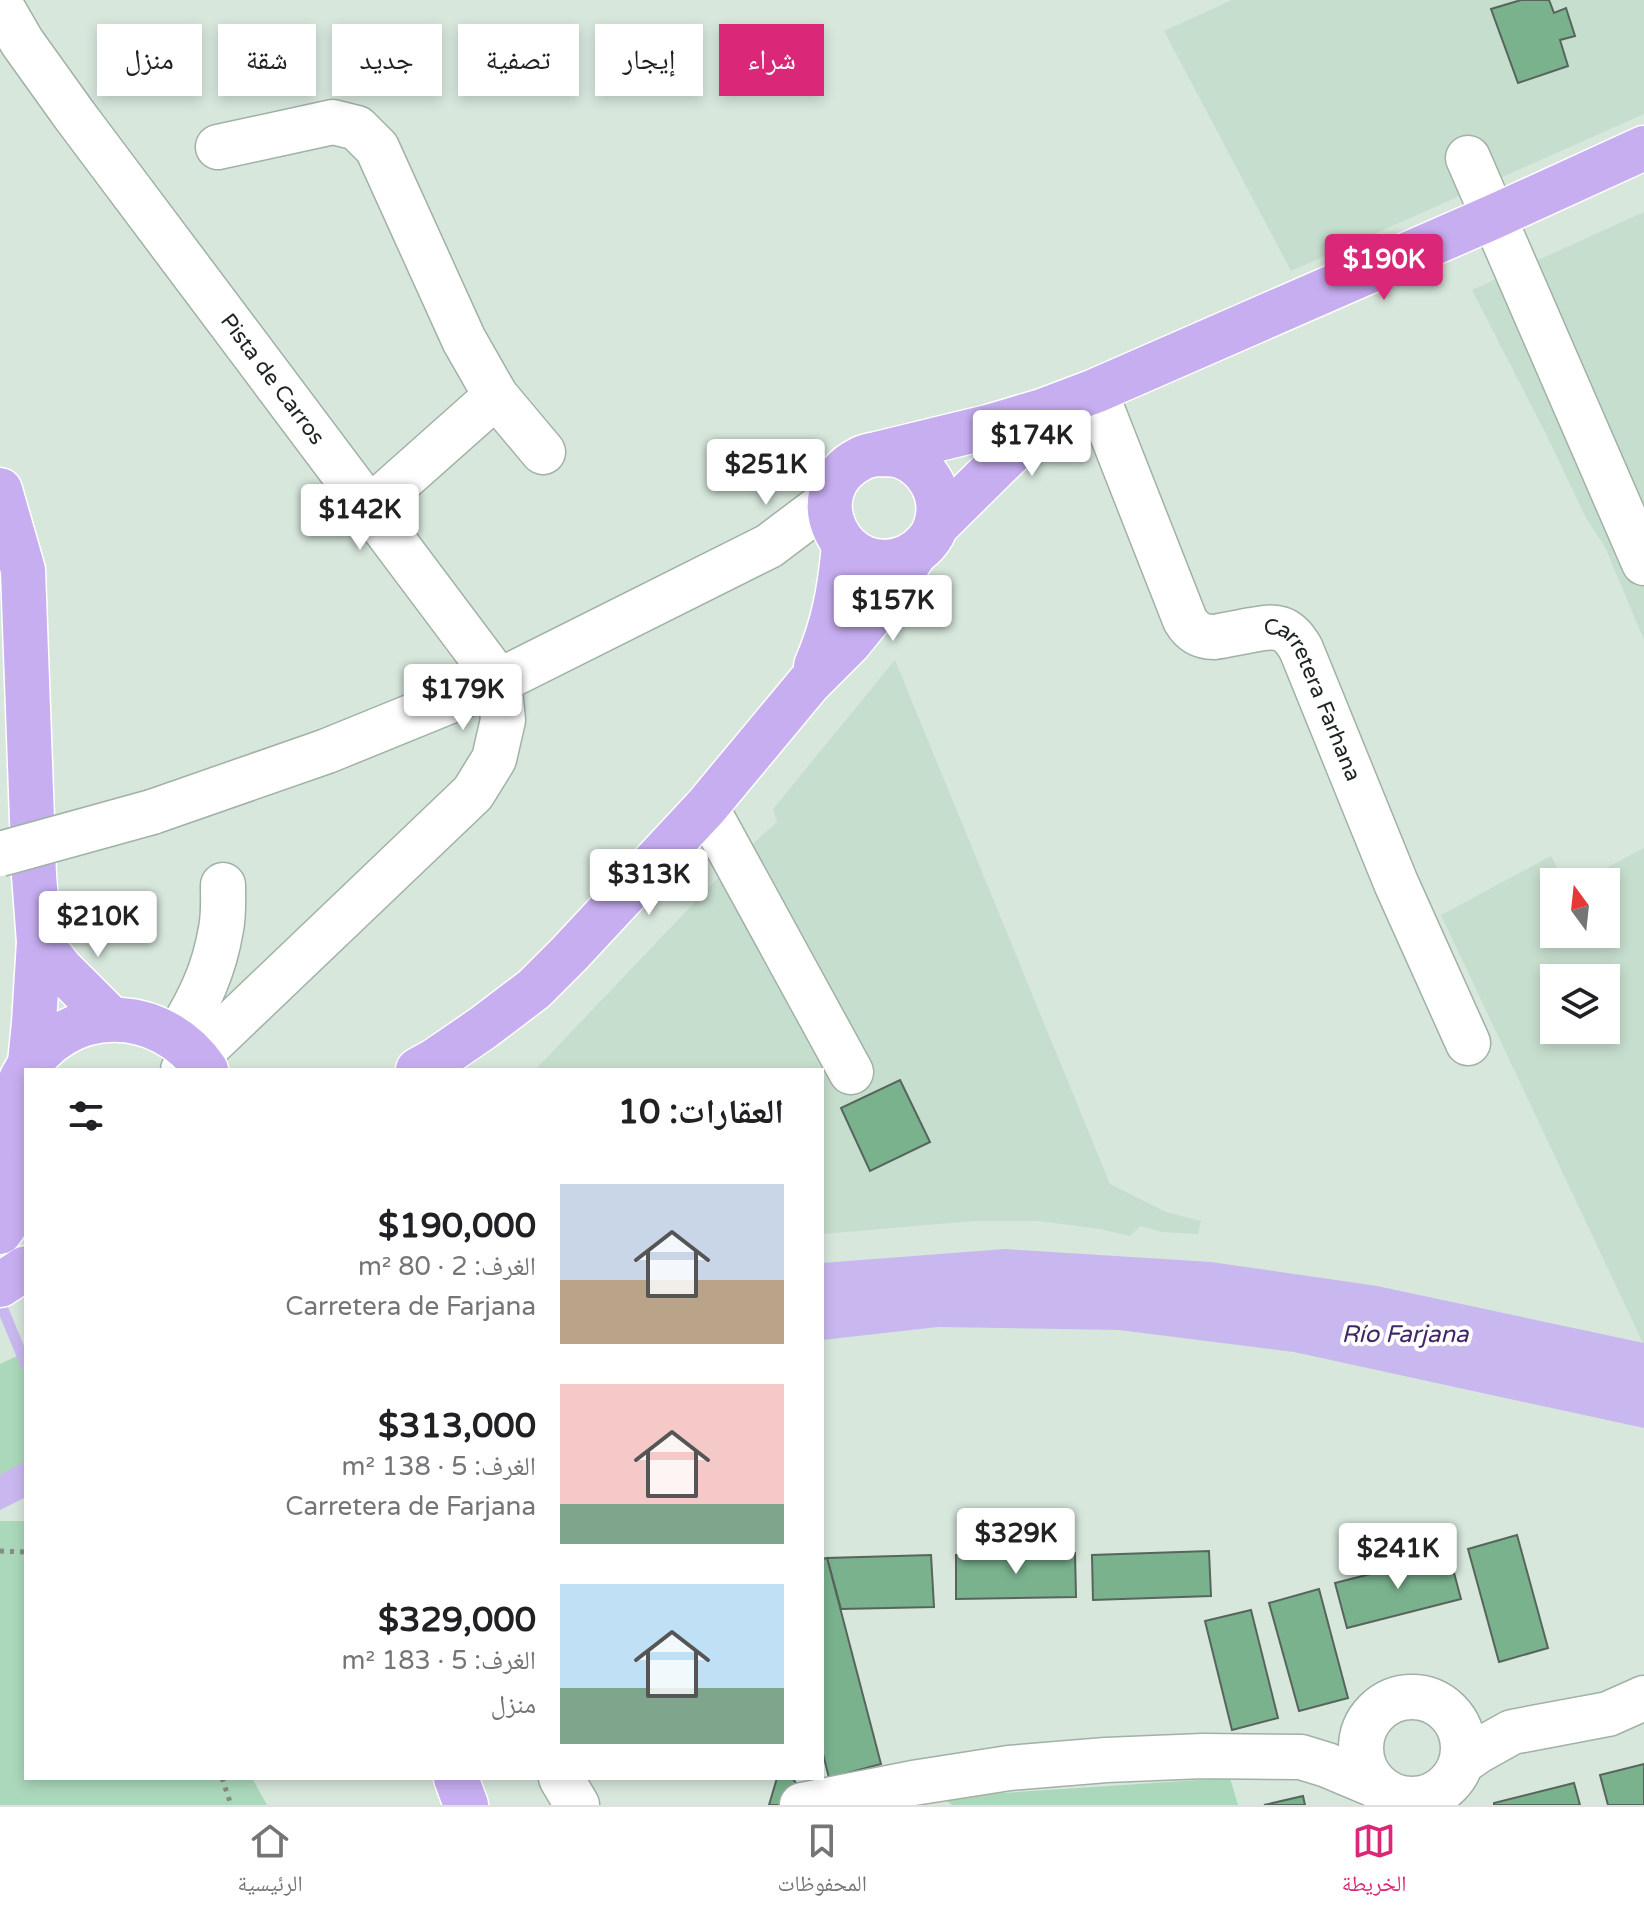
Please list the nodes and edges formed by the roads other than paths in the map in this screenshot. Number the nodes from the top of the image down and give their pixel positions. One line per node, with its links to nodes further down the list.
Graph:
1 (0, 4): 11 (street, Pista de Carros)
2 (218, 147): 7 (street)
3 (1644, 148): 5 (main road)
4 (1468, 158): 5 (street)
5 (1493, 217): 6 (main road); 14 (street)
6 (1095, 391): 9 (main road); 13 (main road); 22 (street, Carretera Farhana)
7 (496, 396): 8 (street); 11 (street)
8 (543, 452)
9 (877, 454): 12 (main road); 13 (main road)
10 (0, 490): 20 (main road)
11 (370, 508): 15 (street, Pista de Carros)
12 (837, 527): 13 (main road); 15 (street); 16 (main road)
13 (926, 540): 16 (main road)
14 (1644, 563)
15 (499, 681): 18 (street, bridge); 23 (street)
16 (809, 683): 17 (main road)
17 (706, 807): 26 (main road); 27 (street)
18 (0, 854)
19 (223, 885): 23 (street)
20 (39, 942): 21 (main road); 24 (main road)
21 (111, 1019): 23 (main road); 24 (main road)
22 (1468, 1043)
23 (190, 1058)
24 (30, 1063): 25 (main road)
25 (27, 1068)
26 (422, 1068)
27 (851, 1072)
28 (24, 1074): 29 (main road)
29 (24, 1177): 30 (main road)
30 (0, 1232)
31 (24, 1269): 32 (main road)
32 (0, 1285)
33 (1632, 1710): 36 (street)
34 (1456, 1720): 35 (street); 36 (street); 38 (street)
35 (1367, 1724): 37 (street); 41 (street)
36 (1512, 1732): 38 (street)
37 (1301, 1757): 41 (street); 44 (street)
38 (1462, 1762): 41 (street)
39 (457, 1780): 42 (main road)
40 (562, 1780): 43 (street)
41 (1377, 1786)
42 (466, 1805)
43 (577, 1805)
44 (802, 1805)

